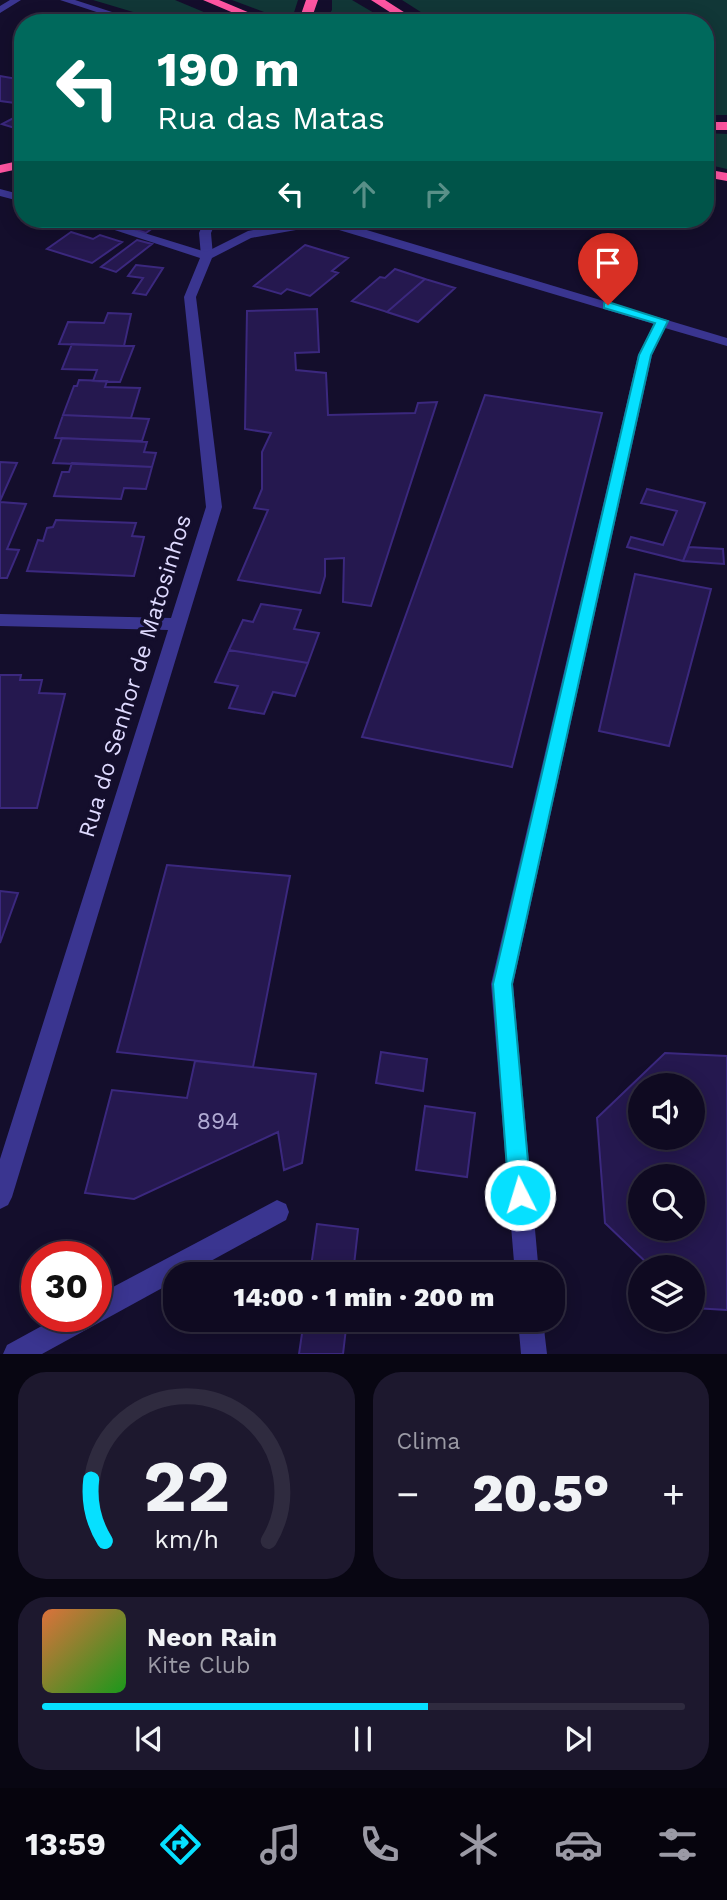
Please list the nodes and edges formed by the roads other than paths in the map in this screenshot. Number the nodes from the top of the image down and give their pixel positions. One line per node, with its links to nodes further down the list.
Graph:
1 (16, 0): 5 (street)
2 (65, 0): 6 (street)
3 (209, 0): 7 (highway)
4 (377, 0): 8 (highway)
5 (0, 10)
6 (111, 14)
7 (244, 14)
8 (400, 14)
9 (116, 228): 13 (street)
10 (207, 228): 13 (street, Rua do Senhor de Matosinhos)
11 (285, 228): 13 (street)
12 (347, 228): 14 (street)
13 (207, 256): 17 (street, Rua do Senhor de Matosinhos)
14 (662, 321): 15 (street); 20 (street)
15 (727, 342)
16 (0, 620): 17 (street)
17 (176, 624): 18 (street, Rua do Senhor de Matosinhos)
18 (0, 1197)
19 (277, 1212): 21 (street)
20 (526, 1262)
21 (112, 1301)
22 (57, 1332): 24 (street)
23 (532, 1332): 25 (street)
24 (16, 1354)
25 (534, 1354)

